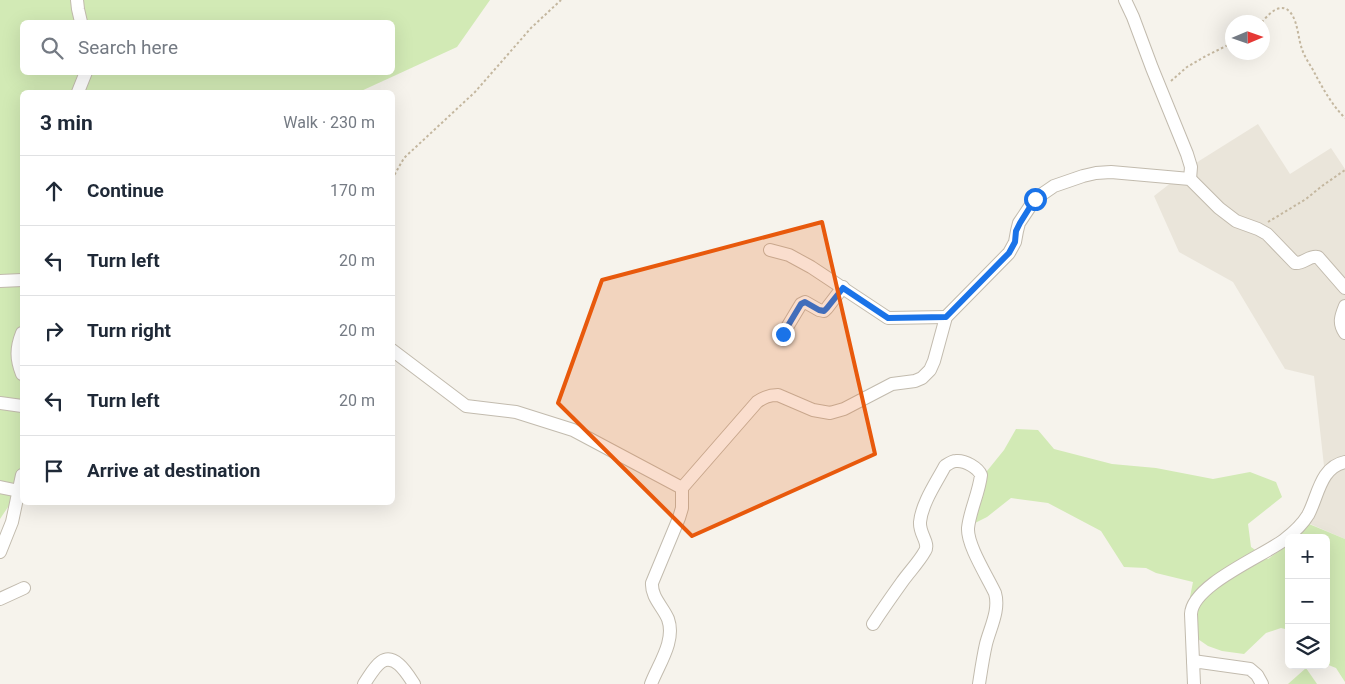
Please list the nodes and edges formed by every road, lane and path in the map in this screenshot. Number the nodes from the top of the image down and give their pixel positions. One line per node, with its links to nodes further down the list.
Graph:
1 (77, 0): 5 (street)
2 (561, 0): 12 (path)
3 (1125, 0): 9 (street)
4 (1268, 15): 10 (path)
5 (81, 20)
6 (1225, 46): 9 (path)
7 (85, 75): 8 (street)
8 (79, 90)
9 (1161, 90): 13 (street)
10 (1345, 118)
11 (1345, 170): 14 (path)
12 (395, 174)
13 (1190, 179): 14 (street); 21 (street)
14 (1258, 229): 19 (street)
15 (770, 250): 18 (street)
16 (0, 280): 17 (street)
17 (20, 280)
18 (843, 288): 21 (street); 23 (street)
19 (1345, 288)
20 (1345, 306): 22 (street)
21 (946, 317): 32 (street)
22 (1345, 333)
23 (783, 334)
24 (20, 339): 26 (street)
25 (395, 352): 32 (street)
26 (20, 370)
27 (0, 403): 28 (street)
28 (20, 406)
29 (1345, 462): 38 (street)
30 (20, 485): 33 (street)
31 (0, 487): 33 (street)
32 (682, 488): 41 (street)
33 (19, 490): 34 (street)
34 (0, 552)
35 (24, 588): 36 (street)
36 (0, 599)
37 (873, 624): 42 (street)
38 (1193, 661): 43 (street); 44 (street)
39 (364, 684): 40 (street)
40 (414, 684)
41 (651, 684)
42 (979, 684)
43 (1194, 684)
44 (1262, 684)

